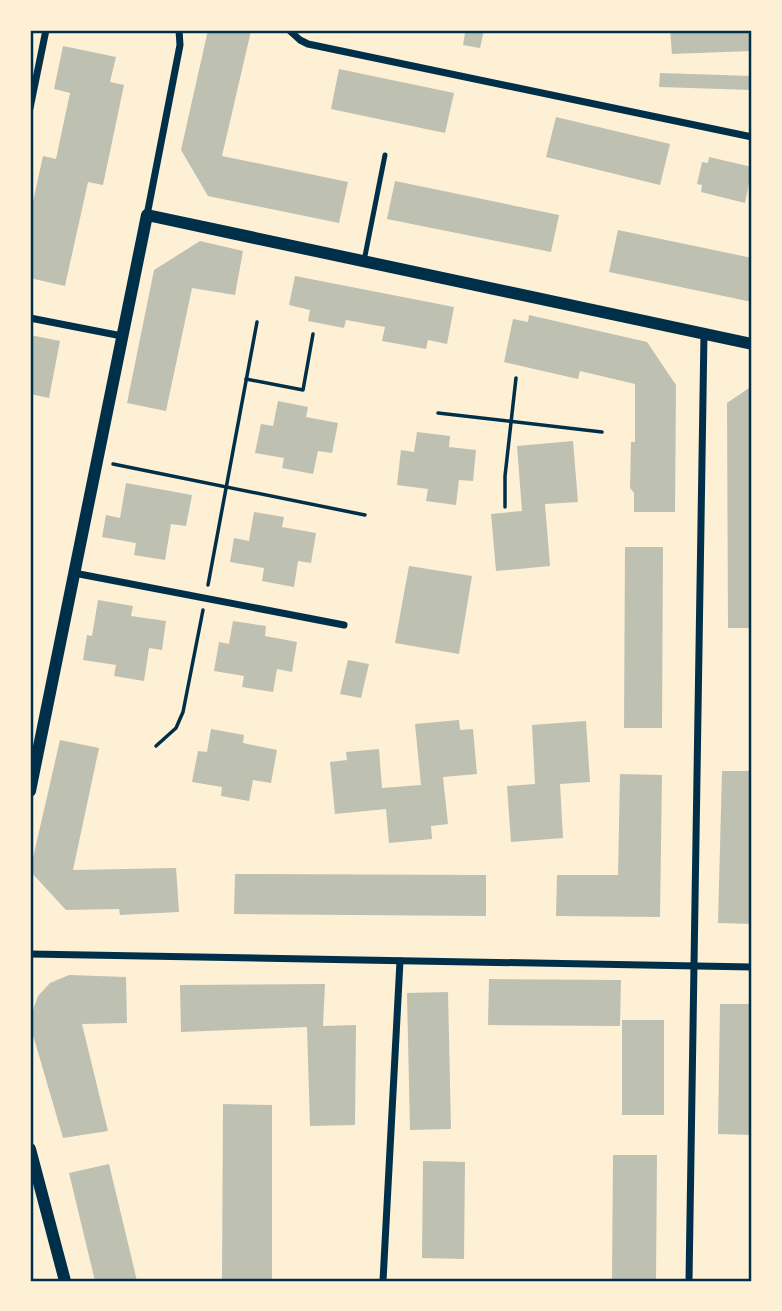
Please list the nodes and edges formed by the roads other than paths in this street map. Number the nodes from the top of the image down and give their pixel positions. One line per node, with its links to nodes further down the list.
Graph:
1 (46, 30): 4 (street)
2 (179, 30): 7 (street)
3 (289, 30): 5 (street)
4 (30, 107)
5 (752, 137)
6 (385, 155): 8 (lane)
7 (147, 215): 8 (street); 11 (street)
8 (364, 261): 10 (street)
9 (30, 318): 11 (street)
10 (704, 334): 12 (street); 18 (street)
11 (122, 336): 13 (street)
12 (752, 344)
13 (73, 573): 14 (street); 15 (street)
14 (344, 625)
15 (30, 791)
16 (30, 954): 17 (street)
17 (400, 961): 18 (street); 22 (street)
18 (693, 966): 19 (street); 23 (street)
19 (752, 967)
20 (30, 1149): 21 (street)
21 (65, 1281)
22 (383, 1281)
23 (689, 1281)

